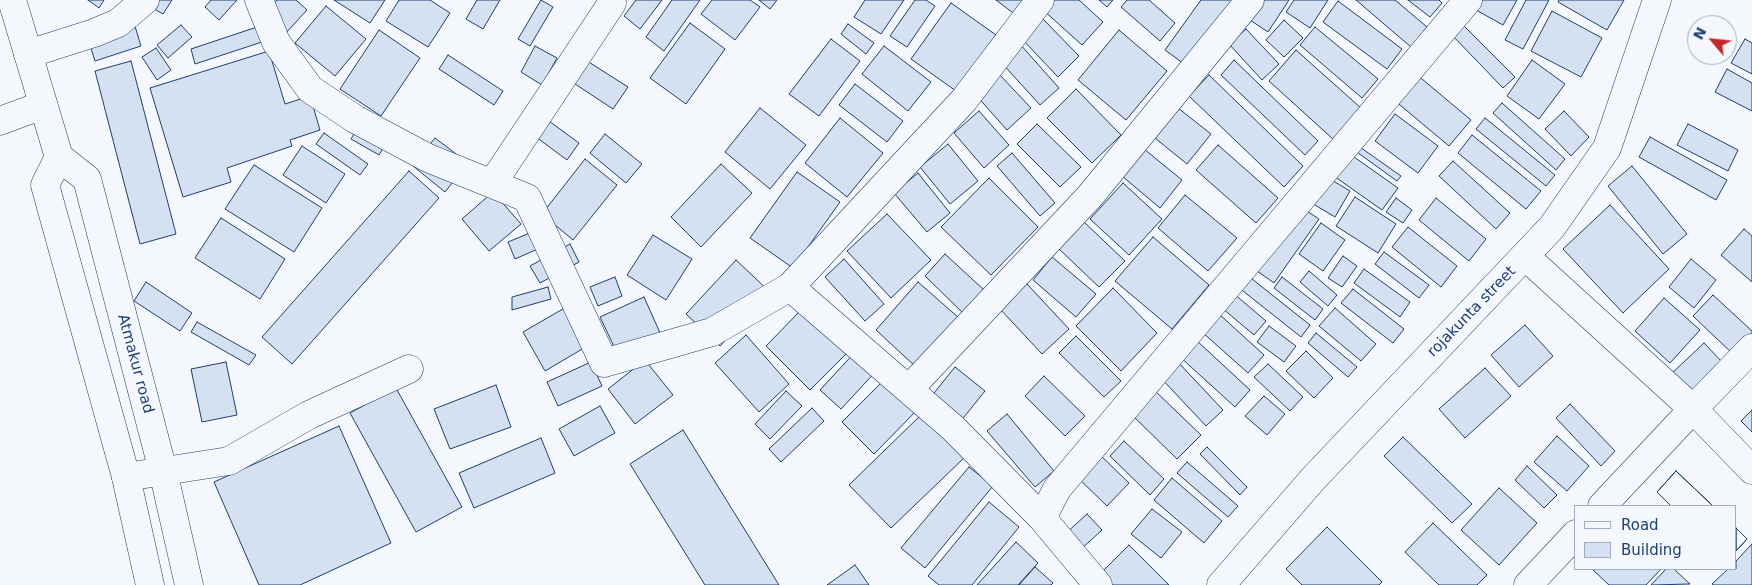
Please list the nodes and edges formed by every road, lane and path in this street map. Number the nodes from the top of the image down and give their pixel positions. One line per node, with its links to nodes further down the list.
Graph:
1 (12, 0): 9 (street)
2 (145, 0): 9 (street)
3 (259, 0): 13 (street)
4 (1040, 0): 15 (street)
5 (1250, 0): 18 (street)
6 (1468, 0): 24 (street)
7 (1653, 2): 14 (street, rojakunta street)
8 (612, 3): 13 (street)
9 (28, 54): 10 (street)
10 (43, 105): 11 (street); 12 (street)
11 (0, 121)
12 (59, 157): 21 (street, Atmakur road); 22 (street)
13 (492, 184): 15 (street)
14 (1525, 256): 19 (street); 29 (street, rojakunta street)
15 (790, 287): 18 (street)
16 (1752, 348): 19 (street)
17 (409, 369): 21 (street)
18 (909, 389): 24 (street)
19 (1693, 409): 20 (street); 23 (street)
20 (1752, 470)
21 (163, 471): 22 (street); 27 (street, Atmakur road)
22 (126, 477): 26 (street)
23 (1603, 505)
24 (1042, 518): 28 (street)
25 (1574, 536): 30 (street)
26 (150, 585)
27 (189, 585)
28 (1098, 585)
29 (1222, 585)
30 (1528, 585)

